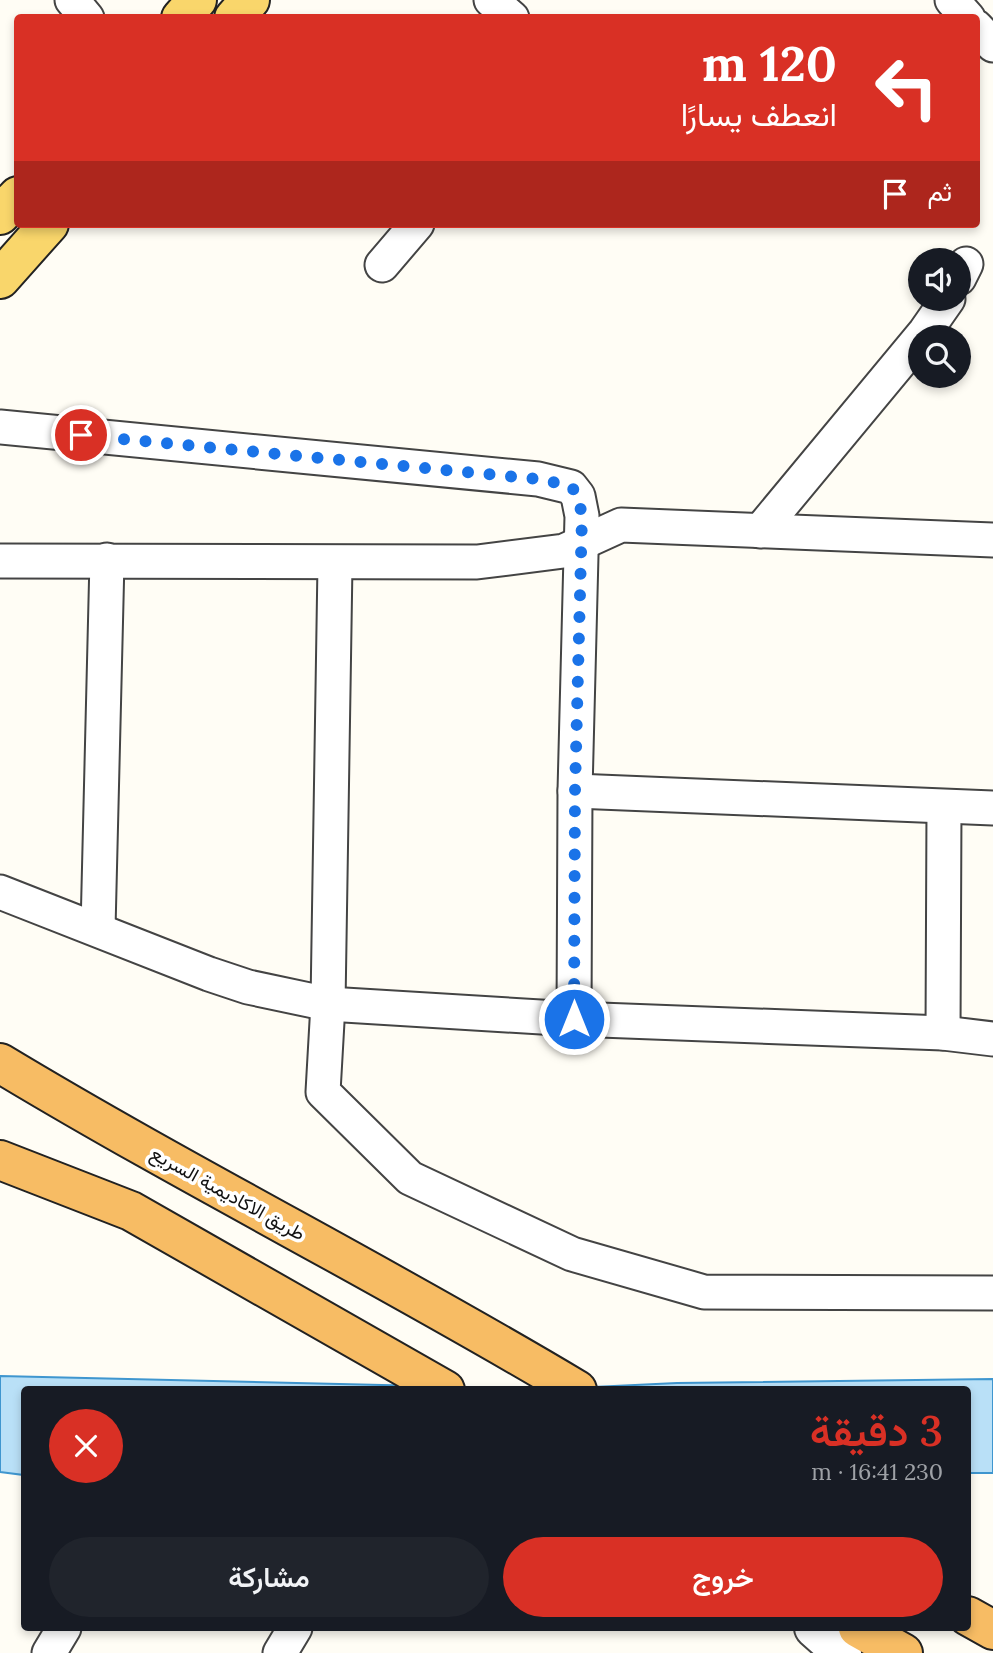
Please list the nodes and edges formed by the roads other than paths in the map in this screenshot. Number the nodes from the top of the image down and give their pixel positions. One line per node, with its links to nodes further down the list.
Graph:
1 (72, 0): 6 (street)
2 (197, 0): 7 (main road)
3 (250, 0): 8 (main road)
4 (491, 0): 9 (street)
5 (952, 0): 10 (street)
6 (84, 14)
7 (185, 14)
8 (238, 14)
9 (507, 14)
10 (964, 14)
11 (980, 31): 12 (street)
12 (993, 45)
13 (14, 200): 14 (main road)
14 (0, 215)
15 (45, 228): 18 (main road)
16 (414, 228): 17 (street)
17 (382, 265)
18 (0, 279)
19 (940, 311): 21 (street)
20 (0, 427): 23 (street)
21 (760, 531): 22 (street); 23 (street)
22 (993, 540)
23 (583, 542): 26 (street); 27 (street)
24 (107, 560): 25 (street); 26 (street); 31 (street)
25 (0, 561)
26 (335, 564): 32 (street)
27 (575, 791): 28 (street); 33 (street)
28 (944, 808): 29 (street); 34 (street)
29 (993, 808)
30 (0, 892): 31 (street)
31 (98, 929): 32 (street)
32 (328, 1003): 33 (street); 40 (street)
33 (574, 1019): 34 (street)
34 (943, 1032): 35 (street)
35 (993, 1039)
36 (0, 1063): 42 (highway, طريق الاكاديمية السريع)
37 (0, 1160): 39 (highway)
38 (0, 1188): 39 (highway)
39 (192, 1245): 41 (highway)
40 (993, 1293)
41 (438, 1386)
42 (570, 1386)
43 (971, 1618): 44 (highway)
44 (993, 1630)
45 (62, 1631): 49 (street)
46 (293, 1631): 50 (street)
47 (817, 1631): 51 (street)
48 (863, 1631): 52 (highway)
49 (49, 1653)
50 (280, 1653)
51 (842, 1653)
52 (903, 1653)

